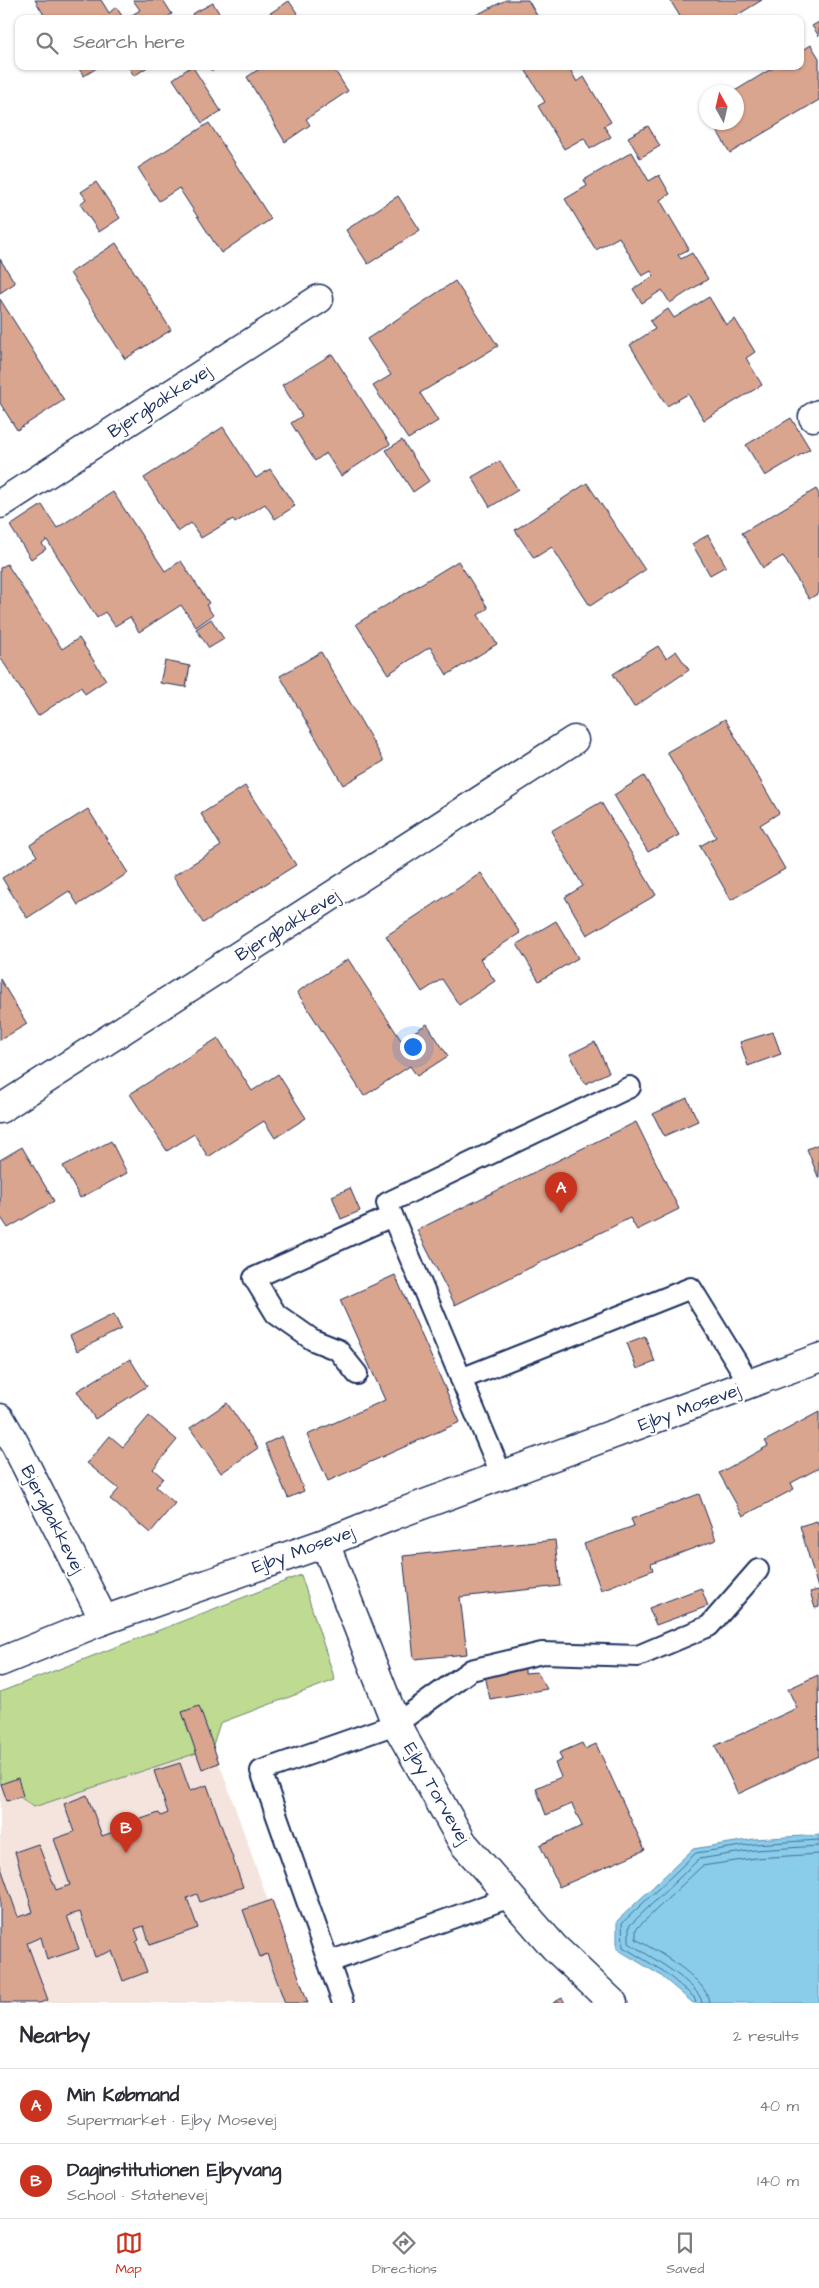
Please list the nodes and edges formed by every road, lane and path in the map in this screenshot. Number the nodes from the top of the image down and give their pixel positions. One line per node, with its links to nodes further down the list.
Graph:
1 (319, 298): 2 (street, Bjergbakkevej)
2 (0, 504)
3 (574, 740): 5 (street, Bjergbakkevej)
4 (630, 1087): 6 (lane)
5 (0, 1109)
6 (389, 1209): 8 (lane); 9 (lane)
7 (819, 1358): 10 (street, Ejby Mosevej)
8 (357, 1374)
9 (461, 1380): 10 (lane); 12 (lane)
10 (750, 1384): 12 (street, Ejby Mosevej)
11 (0, 1418): 15 (street, Bjergbakkevej)
12 (502, 1476): 13 (street, Ejby Mosevej)
13 (325, 1543): 15 (street, Ejby Mosevej); 17 (street, Ejby Torvevej)
14 (758, 1570): 17 (lane)
15 (104, 1620): 16 (street, Ejby Mosevej)
16 (0, 1662)
17 (396, 1724): 18 (street, Ejby Torvevej); 19 (lane)
18 (510, 1897): 19 (lane); 21 (street, Ejby Torvevej)
19 (329, 1962): 20 (lane)
20 (343, 2003)
21 (613, 2003)

